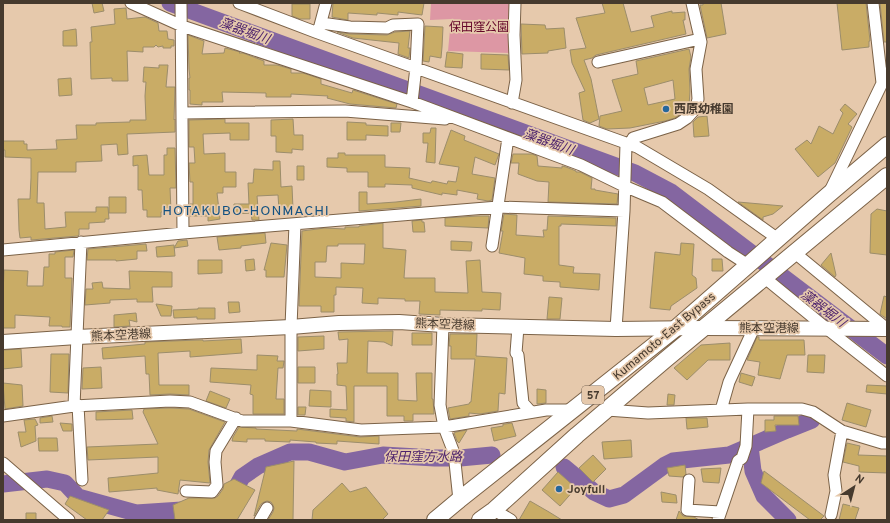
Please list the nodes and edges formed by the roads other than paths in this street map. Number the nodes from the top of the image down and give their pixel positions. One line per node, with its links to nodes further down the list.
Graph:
1 (131, 3): 8 (street)
2 (182, 3): 8 (street)
3 (239, 3): 9 (street)
4 (326, 3): 9 (street)
5 (515, 3): 15 (street)
6 (692, 3): 10 (street)
7 (873, 3): 13 (street)
8 (182, 23): 14 (street); 16 (street)
9 (320, 28): 12 (street); 12 (street)
10 (700, 39): 11 (street); 19 (street)
11 (598, 62)
12 (416, 67): 14 (street); 15 (street)
13 (885, 78): 23 (street)
14 (412, 100): 17 (street)
15 (512, 103): 19 (street)
16 (182, 113): 17 (street); 27 (street)
17 (458, 120): 18 (street)
18 (508, 138): 22 (street); 24 (street)
19 (628, 145): 22 (street); 28 (street)
20 (887, 145): 23 (highway, Kumamoto-East Bypass / 57)
21 (887, 176): 32 (highway, Kumamoto-East Bypass / 57)
22 (624, 183): 25 (street); 33 (street)
23 (828, 195): 28 (highway, Kumamoto-East Bypass / 57)
24 (498, 207): 25 (street); 26 (street); 30 (street)
25 (624, 211): 42 (street)
26 (295, 224): 27 (street); 36 (street)
27 (183, 233): 29 (street)
28 (778, 239): 33 (highway, Kumamoto-East Bypass / 57)
29 (81, 242): 31 (street); 44 (street)
30 (492, 246)
31 (3, 250)
32 (795, 253): 34 (highway, Kumamoto-East Bypass / 57); 43 (street)
33 (748, 265): 38 (highway, Kumamoto-East Bypass / 57)
34 (765, 278): 39 (highway, Kumamoto-East Bypass / 57); 41 (street)
35 (443, 325): 36 (main road, 熊本空港線); 37 (main road, 熊本空港線); 56 (street)
36 (291, 327): 44 (main road, 熊本空港線); 55 (street)
37 (518, 327): 42 (main road, 熊本空港線); 52 (street)
38 (676, 328): 39 (main road, 熊本空港線); 42 (main road, 熊本空港線); 49 (highway, Kumamoto-East Bypass / 57)
39 (703, 328): 40 (main road, 熊本空港線); 50 (highway, Kumamoto-East Bypass / 57)
40 (754, 328): 41 (main road, 熊本空港線); 51 (street)
41 (829, 328): 43 (main road, 熊本空港線); 46 (street)
42 (616, 329)
43 (885, 329)
44 (77, 337): 45 (main road, 熊本空港線); 47 (street)
45 (3, 342)
46 (887, 376)
47 (76, 406): 53 (street); 54 (street); 60 (street)
48 (748, 409): 51 (street); 57 (street); 67 (street)
49 (574, 410): 52 (street); 63 (highway, Kumamoto-East Bypass / 57)
50 (606, 410): 51 (street); 65 (highway, Kumamoto-East Bypass / 57)
51 (721, 410)
52 (531, 412): 56 (street)
53 (3, 416)
54 (236, 418): 55 (street); 62 (street)
55 (291, 421): 56 (street)
56 (444, 427): 63 (street)
57 (842, 431): 58 (street); 66 (street)
58 (887, 443)
59 (3, 463): 68 (street)
60 (82, 480)
61 (689, 480): 67 (street)
62 (186, 491)
63 (459, 500): 70 (highway, Kumamoto-East Bypass / 57)
64 (267, 508): 69 (street)
65 (494, 510): 71 (highway, Kumamoto-East Bypass / 57); 72 (street)
66 (831, 515)
67 (719, 516)
68 (69, 520)
69 (260, 520)
70 (435, 520)
71 (480, 520)
72 (511, 520)

